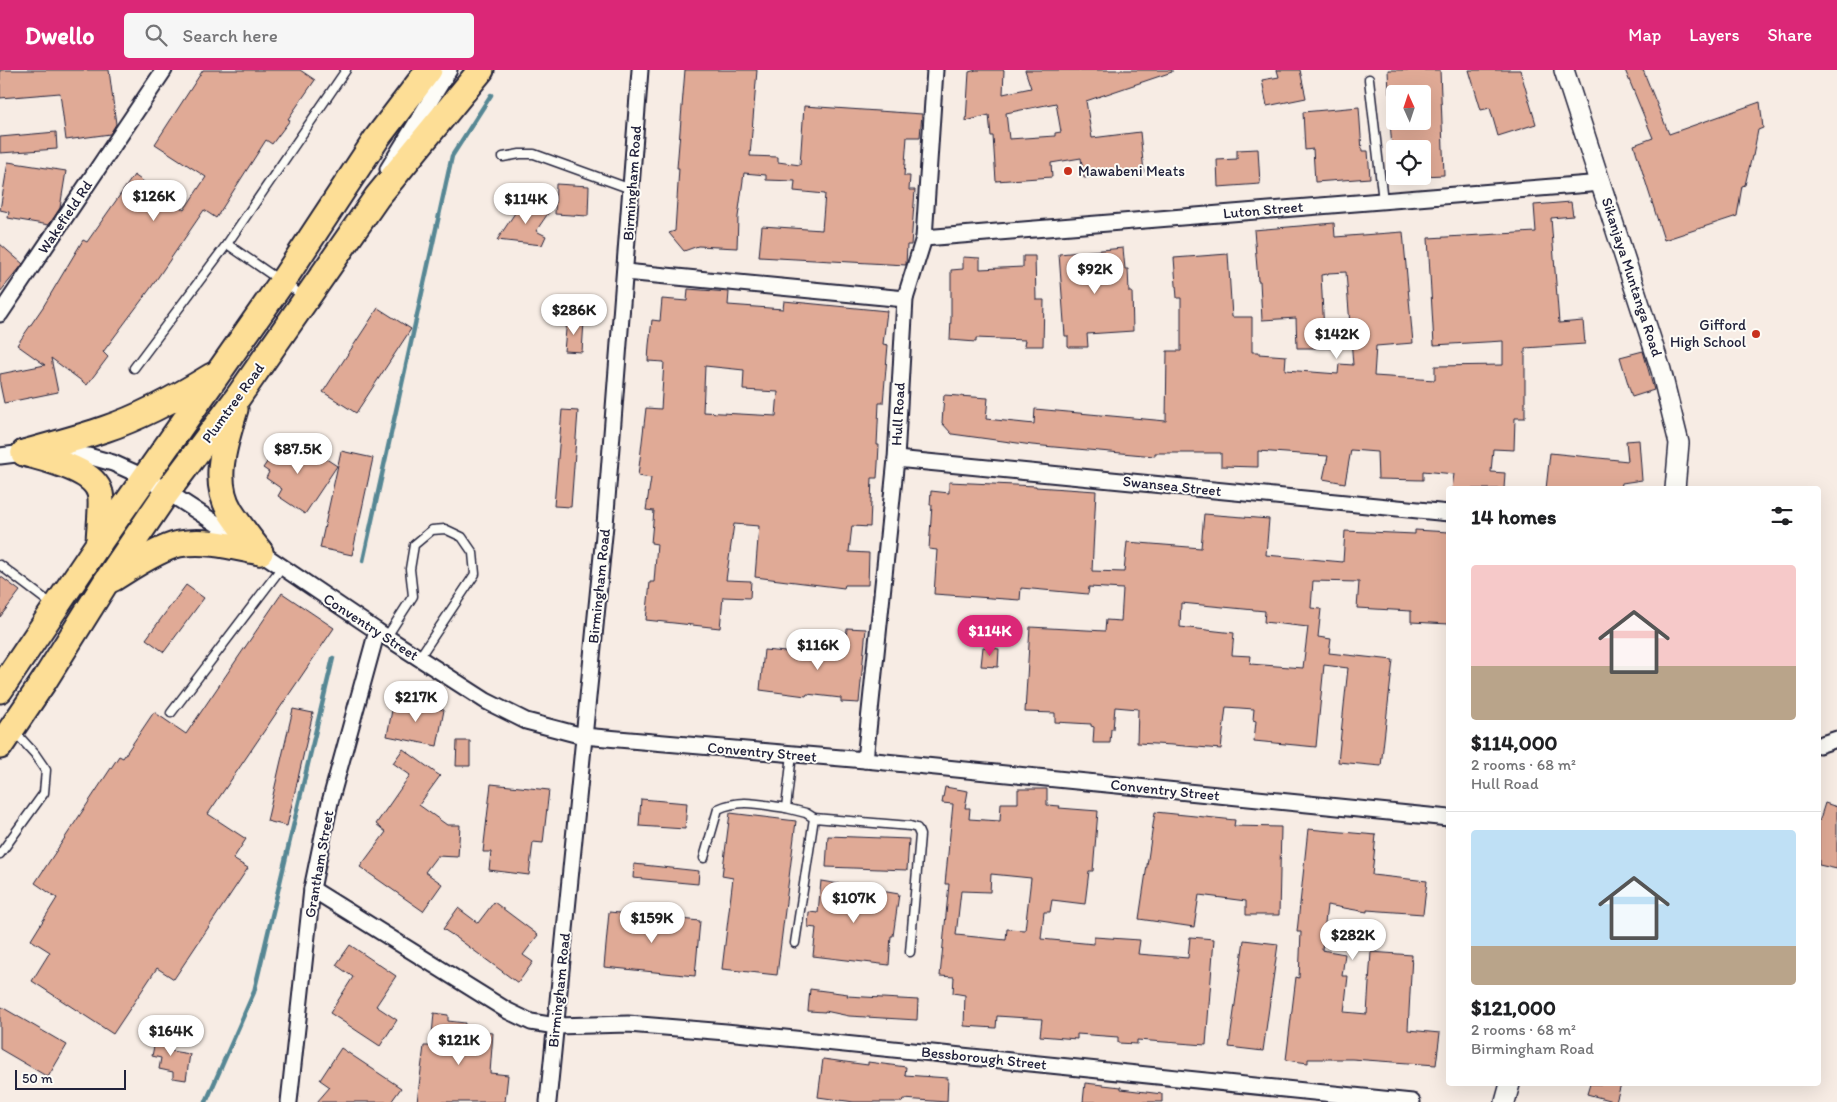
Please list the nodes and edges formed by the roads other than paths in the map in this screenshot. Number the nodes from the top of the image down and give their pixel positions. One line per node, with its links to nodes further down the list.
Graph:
1 (164, 70): 23 (street, Wakefield Rd)
2 (346, 70): 18 (lane)
3 (413, 70): 11 (street)
4 (428, 70): 11 (highway, Plumtree Road)
5 (449, 70): 15 (street)
6 (481, 70): 15 (highway, Plumtree Road)
7 (640, 70): 14 (street, Birmingham Road)
8 (935, 70): 17 (street, Hull Road)
9 (1564, 70): 13 (street, Sikanjaya Muntanga Road)
10 (1369, 79): 16 (lane)
11 (377, 138): 20 (highway, Plumtree Road)
12 (504, 157): 14 (lane)
13 (1602, 183): 16 (street, Luton Street); 30 (street, Sikanjaya Muntanga Road)
14 (631, 189): 19 (street, Birmingham Road)
15 (377, 197): 21 (highway, Plumtree Road)
16 (1383, 201): 17 (street, Luton Street)
17 (924, 238): 22 (street, Hull Road)
18 (227, 244): 20 (lane); 24 (lane)
19 (625, 272): 22 (street); 43 (street, Birmingham Road)
20 (282, 282): 21 (lane); 25 (highway, Plumtree Road)
21 (307, 297): 26 (highway, Plumtree Road)
22 (904, 299): 28 (street, Hull Road)
23 (0, 314)
24 (134, 368)
25 (221, 371): 27 (highway); 29 (highway, Plumtree Road)
26 (238, 397): 31 (highway, Plumtree Road); 34 (highway)
27 (12, 454): 29 (street, Conventry Street); 33 (highway)
28 (896, 459): 32 (street, Swansea Street); 48 (street, Hull Road)
29 (146, 478): 31 (street, Conventry Street); 33 (highway, Plumtree Road)
30 (1675, 486)
31 (167, 492): 34 (street, Conventry Street); 37 (highway, Plumtree Road)
32 (1446, 513)
33 (98, 543): 38 (highway, Plumtree Road)
34 (260, 552): 36 (street, Conventry Street); 37 (highway)
35 (0, 565): 38 (lane)
36 (282, 567): 39 (street, Conventry Street); 42 (lane)
37 (106, 582): 44 (highway, Plumtree Road)
38 (56, 607): 41 (highway, Plumtree Road)
39 (382, 635): 40 (street, Conventry Street); 40 (lane); 54 (street, Grantham Street)
40 (419, 658): 43 (street, Conventry Street)
41 (0, 690)
42 (171, 714)
43 (583, 736): 47 (street, Conventry Street); 57 (street, Birmingham Road)
44 (6, 738): 52 (lane)
45 (1837, 740): 46 (street)
46 (1821, 744)
47 (792, 754): 48 (street, Conventry Street); 49 (lane)
48 (865, 760): 51 (street, Conventry Street)
49 (786, 808): 50 (lane); 53 (lane)
50 (814, 818): 55 (lane); 56 (lane)
51 (1446, 818)
52 (0, 854)
53 (704, 858)
54 (312, 889): 57 (street, Bessborough Street); 59 (street, Grantham Street)
55 (795, 943)
56 (910, 952)
57 (556, 1026): 60 (street, Birmingham Road); 61 (street, Bessborough Street)
58 (1509, 1086): 62 (street)
59 (289, 1102)
60 (548, 1102)
61 (1412, 1102)
62 (1505, 1102)

